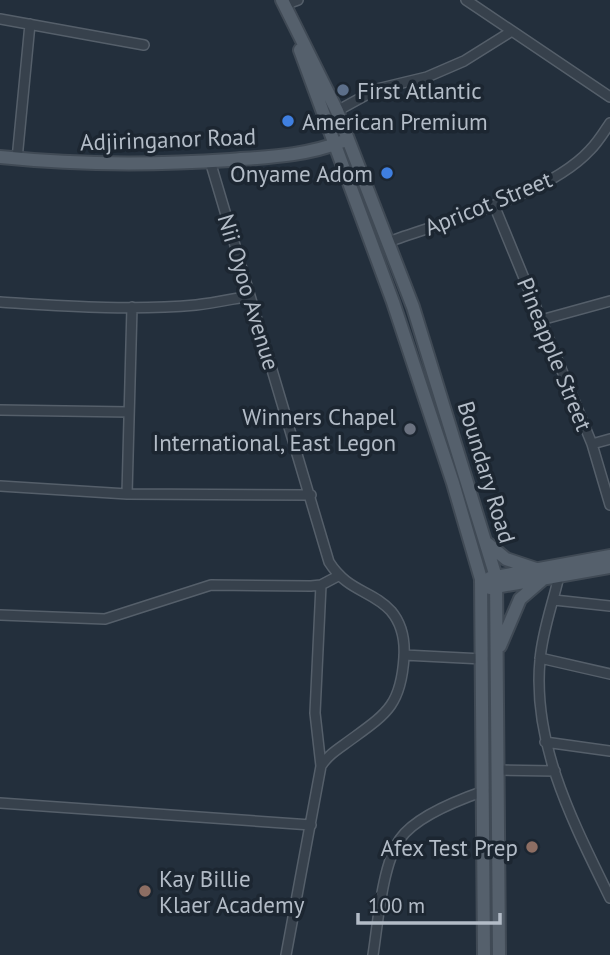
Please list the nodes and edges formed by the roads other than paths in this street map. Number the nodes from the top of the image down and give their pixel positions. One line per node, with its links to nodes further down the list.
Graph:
1 (298, 0): 3 (street)
2 (466, 0): 7 (street)
3 (283, 2): 6 (main road, Boundary Road)
4 (0, 19): 5 (street)
5 (30, 24): 8 (street); 15 (street)
6 (295, 29): 10 (main road, Boundary Road); 13 (main road, Boundary Road)
7 (512, 31): 9 (street); 10 (street)
8 (144, 45)
9 (610, 97)
10 (337, 111): 12 (main road, Boundary Road)
11 (610, 123): 17 (street, Apricot Street)
12 (349, 139): 13 (main road, Adjiringanor Road); 18 (main road, Boundary Road)
13 (335, 144): 16 (main road, Adjiringanor Road); 40 (main road, Boundary Road)
14 (0, 157): 15 (main road, Adjiringanor Road)
15 (18, 159): 16 (main road, Adjiringanor Road)
16 (210, 161): 19 (street, Nii Oyoo Avenue)
17 (494, 205): 18 (street, Apricot Street); 23 (street, Pineapple Street)
18 (388, 242): 32 (main road, Boundary Road)
19 (250, 296): 22 (street); 30 (street, Nii Oyoo Avenue)
20 (610, 301): 23 (street)
21 (0, 302): 22 (street)
22 (132, 307): 25 (street)
23 (541, 320): 27 (street, Pineapple Street)
24 (0, 410): 25 (street)
25 (129, 412): 29 (street)
26 (610, 439): 27 (street)
27 (592, 444): 31 (street, Pineapple Street)
28 (0, 486): 29 (street)
29 (127, 494): 30 (street)
30 (311, 495): 36 (street, Nii Oyoo Avenue)
31 (610, 505)
32 (487, 543): 35 (main road); 38 (main road, Boundary Road)
33 (610, 556): 35 (main road)
34 (610, 567): 37 (main road)
35 (540, 574): 37 (main road); 38 (main road); 44 (main road)
36 (338, 576): 39 (street); 45 (street)
37 (559, 576): 41 (street)
38 (497, 582): 40 (main road); 44 (main road, Boundary Road)
39 (321, 585): 43 (street); 51 (street)
40 (482, 585): 47 (main road, Boundary Road)
41 (554, 600): 42 (street); 46 (street)
42 (610, 606)
43 (0, 615)
44 (497, 652): 52 (main road, Boundary Road)
45 (404, 655): 47 (street); 51 (street)
46 (540, 658): 48 (street); 49 (street)
47 (483, 660): 54 (main road, Boundary Road)
48 (610, 674)
49 (545, 742): 50 (street); 53 (street)
50 (610, 751)
51 (321, 766): 56 (street)
52 (498, 770): 53 (street); 61 (main road, Boundary Road)
53 (555, 771): 57 (street)
54 (484, 791): 59 (street); 60 (main road, Boundary Road)
55 (0, 803): 56 (street)
56 (311, 825): 58 (street)
57 (610, 898)
58 (286, 955)
59 (373, 955)
60 (484, 955)
61 (499, 955)

